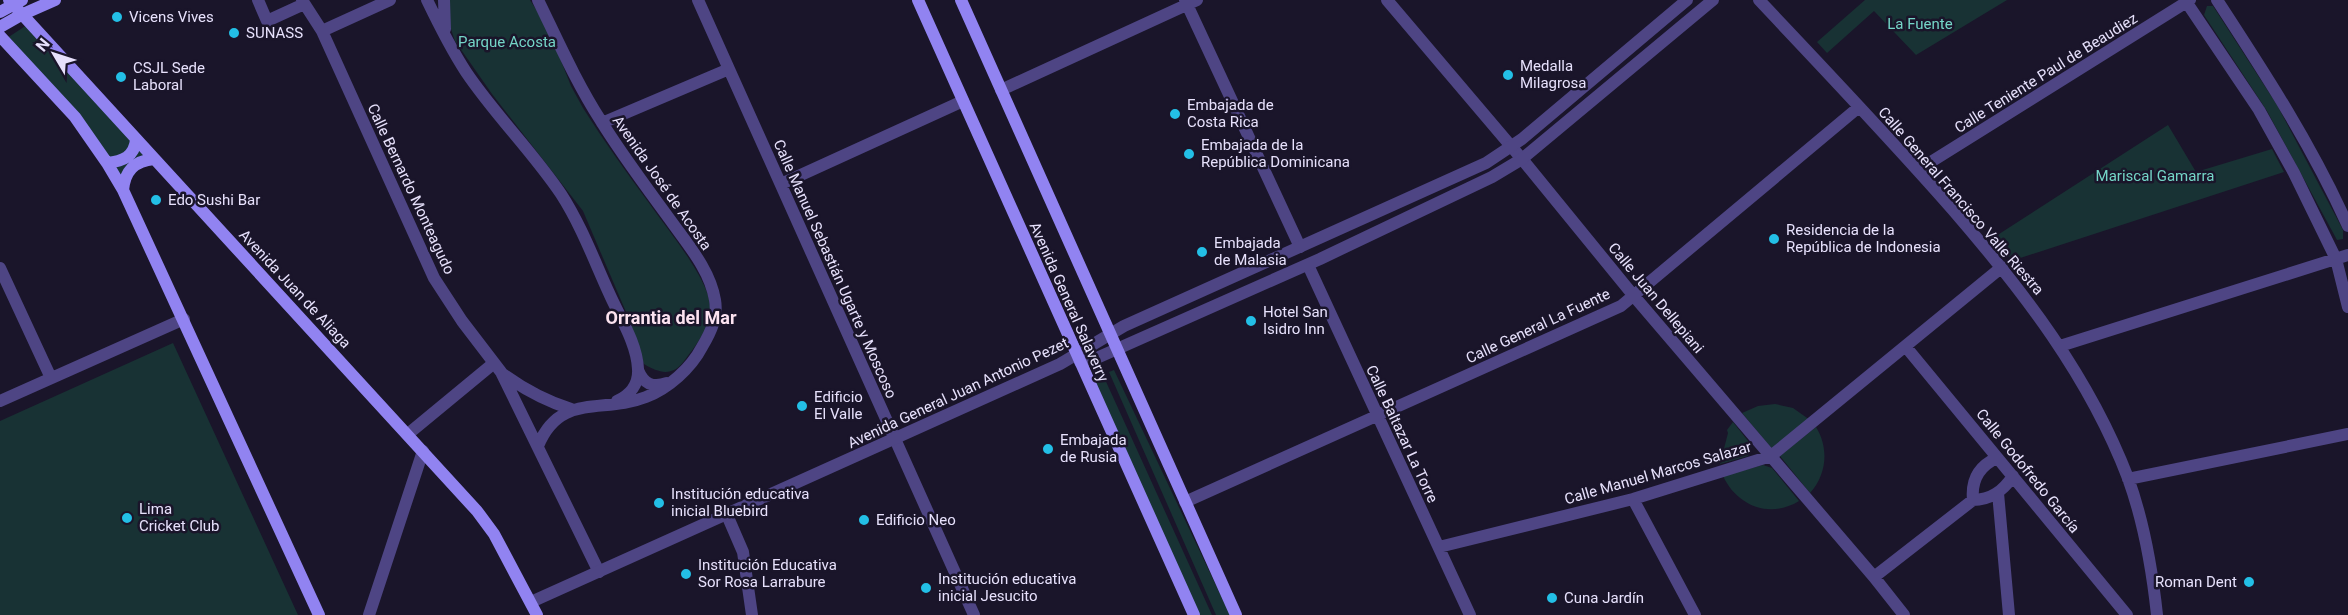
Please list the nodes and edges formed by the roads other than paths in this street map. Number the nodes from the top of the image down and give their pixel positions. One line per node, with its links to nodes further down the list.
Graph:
1 (55, 0): 20 (main road)
2 (258, 0): 18 (street, Calle Bernardo Monteagudo)
3 (390, 0): 22 (street)
4 (427, 0): 24 (street)
5 (444, 0): 24 (street)
6 (538, 0): 29 (street, Avenida José de Acosta)
7 (698, 0): 25 (street, Calle Manuel Sebastián Ugarte y Moscoso)
8 (918, 0): 27 (main road, Avenida General Salaverry)
9 (961, 0): 26 (main road, Avenida General Salaverry)
10 (1387, 0): 31 (street, Calle Juan Dellepiani)
11 (1687, 0): 31 (street, Avenida General Juan Antonio Pezet)
12 (1713, 0): 33 (street, Avenida General Juan Antonio Pezet)
13 (1759, 0): 28 (street, Calle General Francisco Valle Riestra)
14 (2217, 0): 38 (street)
15 (14, 1): 19 (main road); 20 (main road, Avenida Juan de Aliaga)
16 (1190, 1): 26 (street); 39 (street)
17 (2187, 1): 35 (street, Calle Teniente Paul de Beaudiez); 40 (street)
18 (303, 2): 22 (street, Calle Bernardo Monteagudo)
19 (0, 12)
20 (21, 15): 21 (main road); 30 (main road, Avenida Juan de Aliaga)
21 (0, 27)
22 (322, 31): 52 (street, Calle Bernardo Monteagudo)
23 (0, 36): 34 (main road)
24 (448, 44): 53 (street)
25 (729, 69): 29 (street); 36 (street, Calle Manuel Sebastián Ugarte y Moscoso)
26 (1001, 90): 47 (main road, Avenida General Salaverry)
27 (963, 101): 36 (street); 51 (main road, Avenida General Salaverry)
28 (1859, 106): 35 (street, Calle General Francisco Valle Riestra); 44 (street, Calle General La Fuente)
29 (602, 123): 55 (street, Avenida José de Acosta)
30 (136, 140): 32 (main road, Avenida Juan de Aliaga); 34 (main road)
31 (1512, 147): 33 (street, Calle Juan Dellepiani); 39 (street, Avenida General Juan Antonio Pezet)
32 (154, 159): 37 (main road); 60 (main road, Avenida Juan de Aliaga)
33 (1522, 159): 41 (street, Avenida General Juan Antonio Pezet); 44 (street, Calle Juan Dellepiani)
34 (107, 163): 37 (main road)
35 (1918, 170): 42 (street, Calle General Francisco Valle Riestra)
36 (781, 184): 62 (street, Calle Manuel Sebastián Ugarte y Moscoso)
37 (123, 190): 46 (main road)
38 (2348, 226)
39 (1300, 247): 47 (street, Avenida General Juan Antonio Pezet)
40 (2342, 257): 45 (street); 48 (street)
41 (1308, 265): 50 (street, Avenida General Juan Antonio Pezet); 59 (street, Calle Baltazar La Torre)
42 (2002, 267): 48 (street, Calle General Francisco Valle Riestra); 49 (street, Calle Manuel Marcos Salazar)
43 (0, 268): 54 (street)
44 (1633, 295): 59 (street, Calle General La Fuente); 65 (street, Calle Juan Dellepiani)
45 (2348, 307)
46 (184, 319): 54 (street); 78 (main road)
47 (1110, 334): 50 (main road, Avenida General Salaverry); 51 (street, Avenida General Juan Antonio Pezet)
48 (2060, 346): 68 (street, Calle General Francisco Valle Riestra)
49 (1906, 347): 65 (street, Calle Manuel Marcos Salazar); 66 (street, Calle Godofredo García)
50 (1117, 349): 51 (street, Avenida General Juan Antonio Pezet); 72 (main road, Avenida General Salaverry)
51 (1078, 358): 62 (street, Avenida General Juan Antonio Pezet); 83 (main road, Avenida General Salaverry)
52 (497, 368): 58 (street, Avenida José de Acosta); 60 (street); 63 (street, Calle Bernardo Monteagudo)
53 (638, 370): 55 (street); 57 (street, Avenida José de Acosta)
54 (51, 378): 56 (street)
55 (674, 381): 57 (street, Avenida José de Acosta)
56 (0, 401)
57 (610, 404): 58 (street, Avenida José de Acosta)
58 (571, 409): 63 (street)
59 (1377, 416): 72 (street, Calle General La Fuente); 74 (street, Calle Baltazar La Torre)
60 (408, 434): 64 (main road, Avenida Juan de Aliaga)
61 (2348, 434): 68 (street)
62 (895, 438): 73 (street, Avenida General Juan Antonio Pezet); 82 (street, Calle Manuel Sebastián Ugarte y Moscoso)
63 (538, 446): 75 (street, Calle Bernardo Monteagudo)
64 (423, 450): 77 (main road, Avenida Juan de Aliaga); 79 (street)
65 (1771, 456): 70 (street, Calle Manuel Marcos Salazar); 76 (street, Calle Juan Dellepiani)
66 (1997, 458): 67 (street, Calle Godofredo García); 71 (street)
67 (2013, 476): 69 (street); 89 (street, Calle Godofredo García)
68 (2128, 479): 90 (street, Calle General Francisco Valle Riestra)
69 (1998, 493): 71 (street); 88 (street)
70 (1633, 500): 74 (street, Calle Manuel Marcos Salazar); 86 (street)
71 (1973, 500): 76 (street)
72 (1185, 501): 84 (main road, Avenida General Salaverry)
73 (727, 515): 75 (street, Avenida General Juan Antonio Pezet); 81 (street)
74 (1439, 547): 85 (street, Calle Baltazar La Torre)
75 (599, 572): 77 (street, Avenida General Juan Antonio Pezet)
76 (1874, 577): 87 (street, Calle Juan Dellepiani)
77 (531, 602): 80 (main road, Avenida Juan de Aliaga)
78 (319, 615)
79 (369, 615)
80 (537, 615)
81 (752, 615)
82 (974, 615)
83 (1194, 615)
84 (1236, 615)
85 (1470, 615)
86 (1695, 615)
87 (1904, 615)
88 (2009, 615)
89 (2127, 615)
90 (2157, 615)

